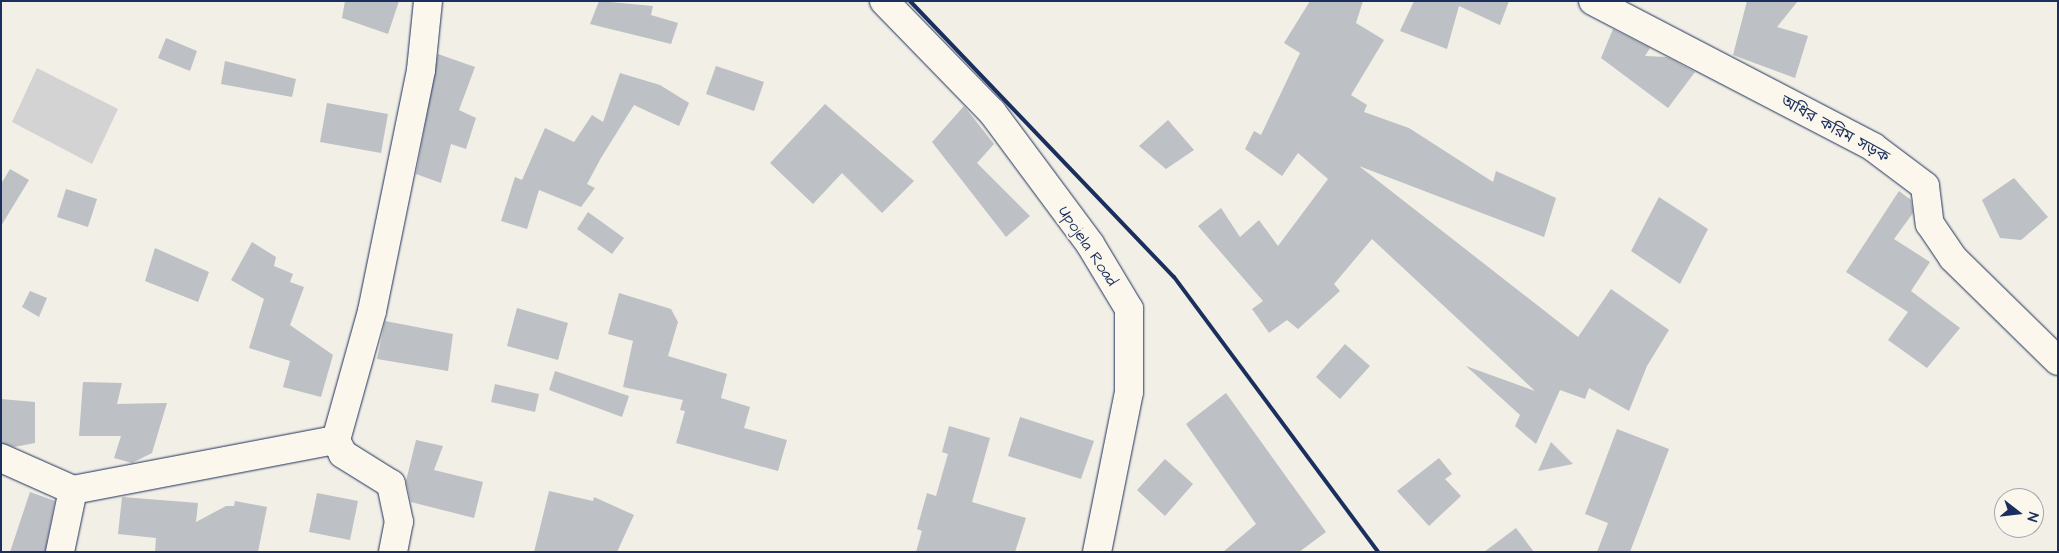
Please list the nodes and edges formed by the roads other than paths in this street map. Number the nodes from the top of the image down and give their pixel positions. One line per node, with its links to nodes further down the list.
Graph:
1 (428, 1): 5 (street)
2 (884, 1): 10 (street, Upojela Road)
3 (1593, 1): 4 (street, অধির করিম সড়ক)
4 (2058, 361)
5 (336, 440): 7 (street); 9 (street)
6 (1, 458): 7 (street)
7 (73, 490): 8 (street)
8 (60, 552)
9 (392, 552)
10 (1097, 552)

